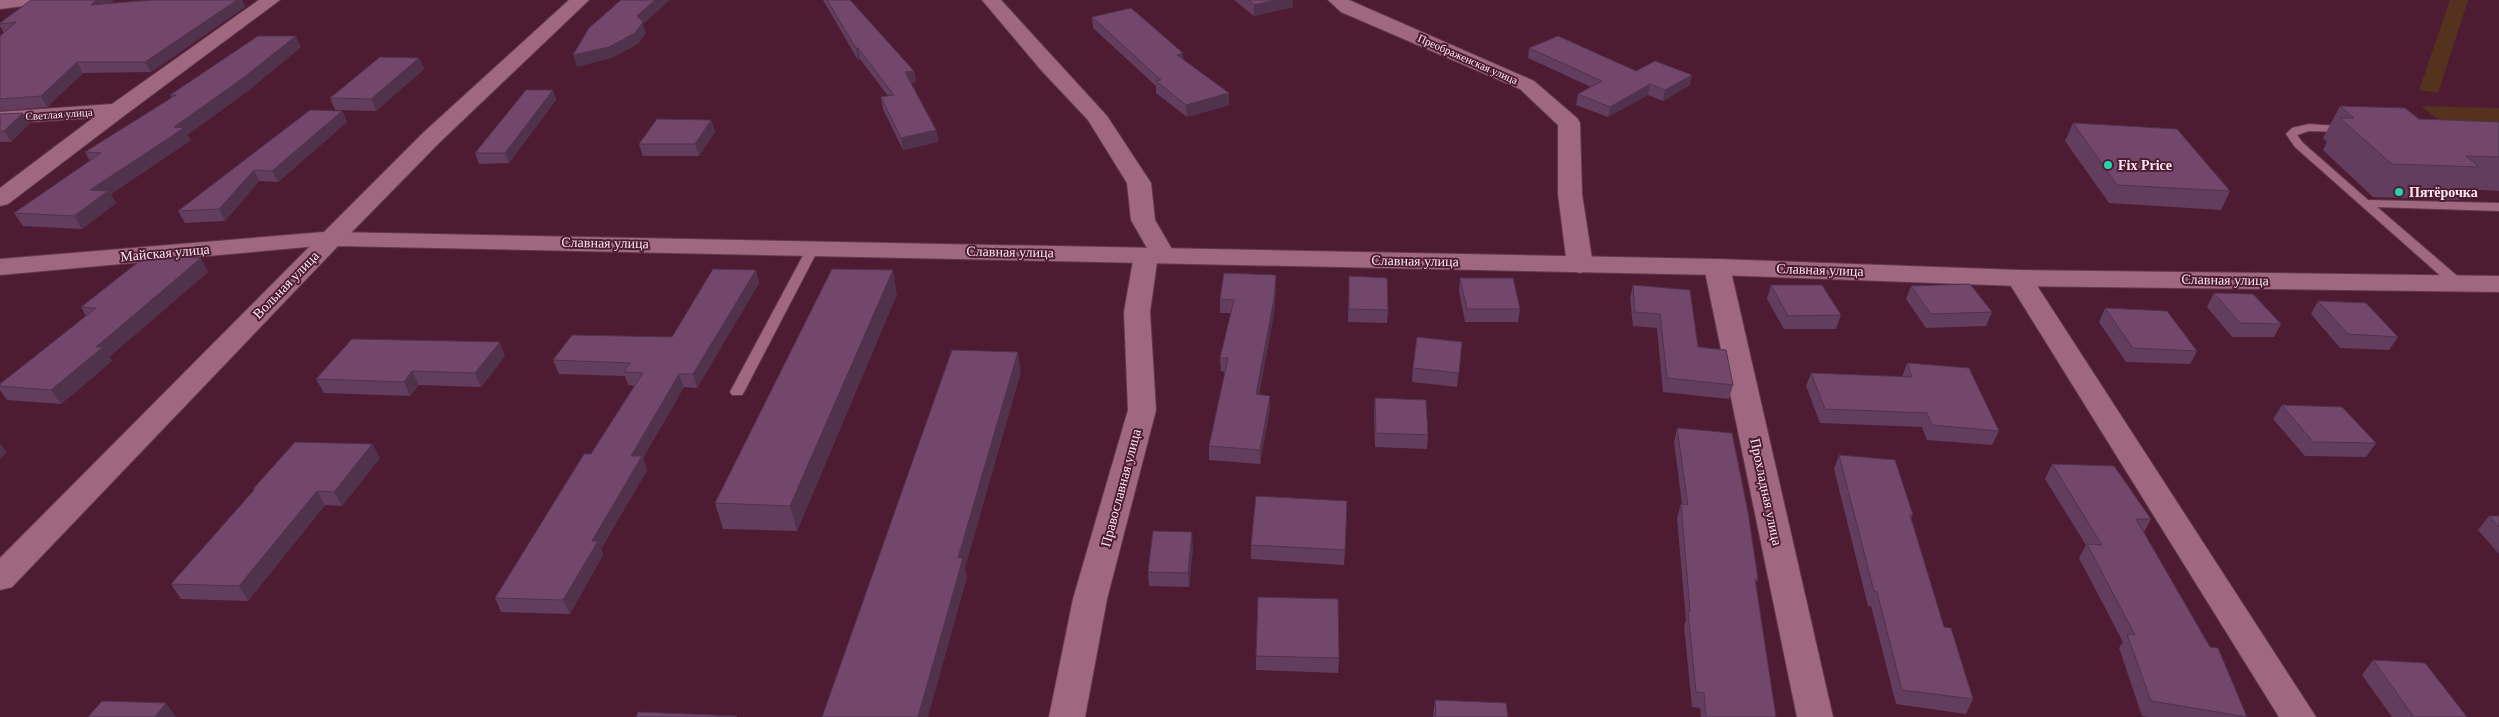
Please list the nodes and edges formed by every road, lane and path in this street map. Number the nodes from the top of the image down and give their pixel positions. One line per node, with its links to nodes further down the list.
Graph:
1 (33, 0): 6 (street)
2 (272, 0): 7 (street)
3 (580, 0): 13 (street, Вольная улица)
4 (991, 0): 15 (street)
5 (1337, 0): 16 (street, Преображенская улица)
6 (0, 3)
7 (117, 110): 8 (street, Светлая улица); 10 (street)
8 (0, 118)
9 (2356, 129): 11 (lane)
10 (0, 199)
11 (2365, 203): 12 (lane); 20 (lane)
12 (2499, 207)
13 (331, 239): 14 (street, Славная улица); 18 (street, Майская улица); 23 (street, Вольная улица)
14 (813, 248): 15 (street, Славная улица); 22 (lane)
15 (1155, 256): 16 (street, Славная улица); 24 (street, Православная улица)
16 (1580, 265): 17 (street, Славная улица)
17 (1717, 267): 19 (street, Славная улица); 25 (street, Прохладная улица)
18 (0, 268)
19 (2019, 278): 20 (street, Славная улица); 26 (street)
20 (2457, 283): 21 (street, Славная улица)
21 (2499, 284)
22 (737, 392)
23 (0, 578)
24 (1067, 717)
25 (1815, 717)
26 (2298, 717)

